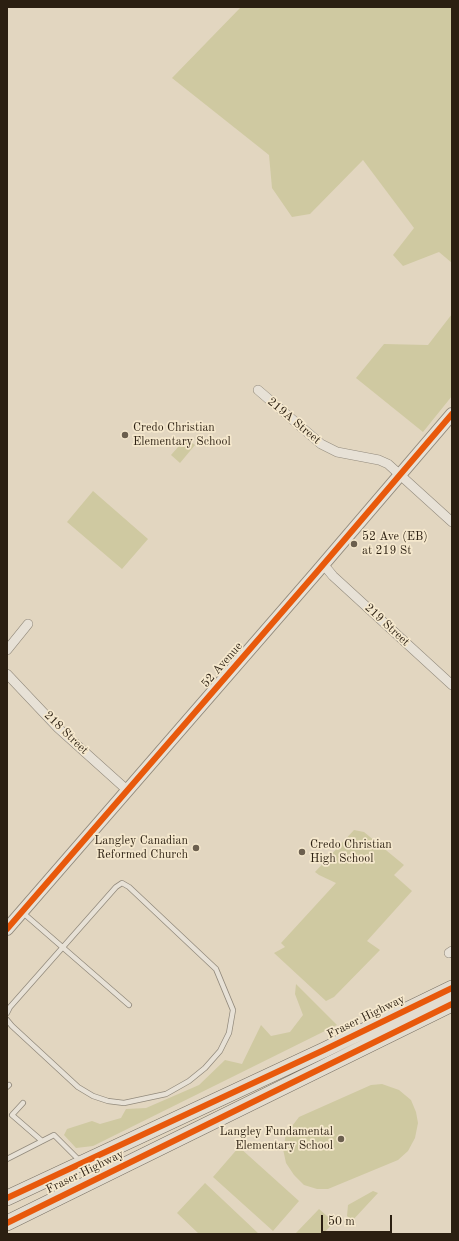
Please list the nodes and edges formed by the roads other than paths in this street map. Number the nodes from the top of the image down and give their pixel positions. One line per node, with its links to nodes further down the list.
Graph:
1 (258, 390): 3 (street, 219A Street)
2 (452, 414): 3 (street, 52 Avenue)
3 (400, 474): 4 (street, 219A Street); 5 (street, 52 Avenue)
4 (452, 522)
5 (323, 564): 9 (street, 219 Street); 10 (street, 52 Avenue)
6 (28, 624): 7 (street)
7 (7, 650)
8 (7, 674): 10 (street, 218 Street)
9 (452, 685)
10 (127, 790): 11 (street, 52 Avenue)
11 (22, 912): 12 (street, 52 Avenue); 13 (lane)
12 (7, 930)
13 (63, 947): 16 (lane); 17 (lane); 18 (lane)
14 (452, 988): 22 (main road, Fraser Highway)
15 (452, 1004): 24 (main road, Fraser Highway)
16 (129, 1005)
17 (7, 1013)
18 (7, 1020)
19 (23, 1103): 20 (lane)
20 (42, 1142): 21 (lane); 22 (lane)
21 (7, 1159)
22 (82, 1163): 23 (main road, Fraser Highway)
23 (8, 1195)
24 (7, 1223)

